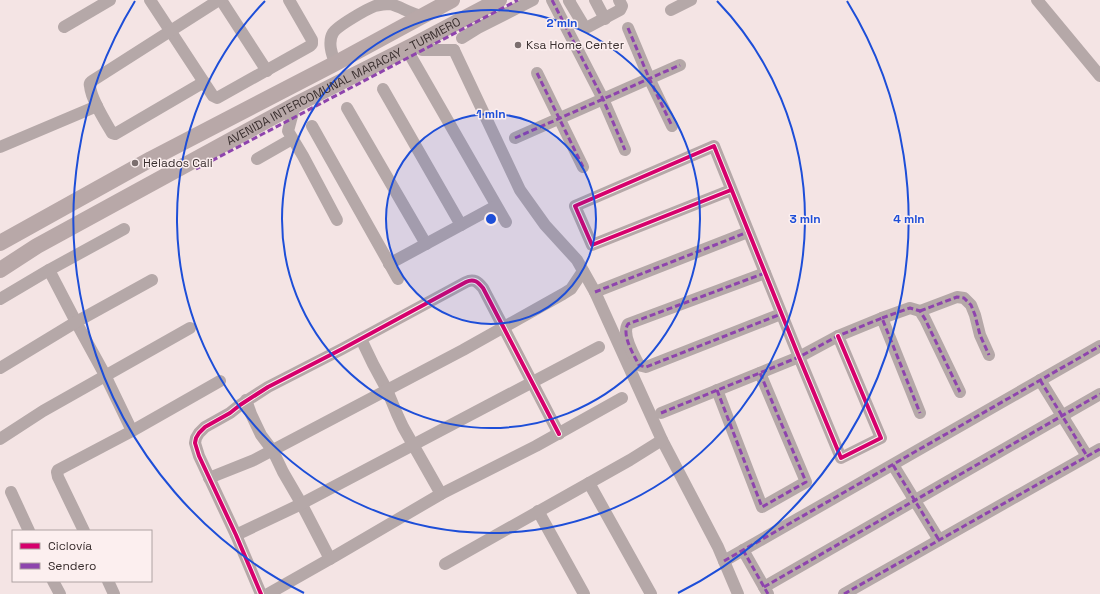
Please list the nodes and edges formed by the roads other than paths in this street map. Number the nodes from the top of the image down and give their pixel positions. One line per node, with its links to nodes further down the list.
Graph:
1 (110, 0): 18 (street)
2 (150, 0): 20 (street)
3 (220, 0): 20 (street); 26 (street)
4 (289, 0): 26 (street)
5 (452, 0): 15 (main road, AVENIDA INTERCOMUNAL MARACAY - TURMERO)
6 (499, 0): 16 (main road, AVENIDA INTERCOMUNAL MARACAY - TURMERO)
7 (533, 0): 21 (street)
8 (552, 0): 32 (street)
9 (570, 0): 17 (street)
10 (596, 0): 17 (street)
11 (619, 0): 17 (street)
12 (691, 0): 14 (street)
13 (1037, 0): 28 (street)
14 (671, 10)
15 (423, 16): 24 (main road, AVENIDA INTERCOMUNAL MARACAY - TURMERO); 24 (street)
16 (466, 17): 21 (street); 22 (main road, AVENIDA INTERCOMUNAL MARACAY - TURMERO)
17 (605, 18)
18 (64, 27)
19 (628, 28): 29 (street)
20 (170, 31): 30 (street); 34 (street)
21 (462, 38): 23 (street)
22 (410, 47): 23 (street); 33 (main road, AVENIDA INTERCOMUNAL MARACAY - TURMERO); 46 (street)
23 (454, 50): 57 (street)
24 (336, 62): 52 (main road, AVENIDA INTERCOMUNAL MARACAY - TURMERO)
25 (680, 65): 29 (street)
26 (267, 71): 30 (street)
27 (537, 73): 36 (street)
28 (1100, 76)
29 (649, 78): 32 (street); 38 (street)
30 (204, 82): 34 (street)
31 (383, 89): 49 (street)
32 (603, 99): 36 (street); 42 (street)
33 (294, 105): 40 (street); 55 (main road, AVENIDA INTERCOMUNAL MARACAY - TURMERO)
34 (97, 106): 41 (street)
35 (347, 108): 53 (street)
36 (559, 118): 39 (street); 44 (street)
37 (312, 126): 54 (street)
38 (672, 126)
39 (515, 138)
40 (292, 139): 43 (street); 47 (street)
41 (0, 148)
42 (626, 150)
43 (257, 159)
44 (583, 167)
45 (731, 190): 45 (street); 51 (street)
46 (496, 206): 48 (street); 49 (street)
47 (337, 220)
48 (506, 222)
49 (461, 225): 53 (street)
50 (124, 229): 56 (street)
51 (748, 232): 58 (street); 61 (street)
52 (0, 243)
53 (426, 244): 54 (street)
54 (389, 264): 59 (street)
55 (0, 270)
56 (49, 270): 62 (street); 66 (street)
57 (583, 271): 61 (street); 67 (street)
58 (765, 273): 64 (street); 64 (street)
59 (398, 279)
60 (152, 280): 66 (street)
61 (595, 292): 93 (street)
62 (0, 299)
63 (920, 311): 65 (street); 73 (street); 83 (street)
64 (781, 314): 74 (street)
65 (882, 318): 69 (street); 88 (street)
66 (76, 322): 75 (street); 77 (street)
67 (504, 327): 70 (street); 80 (street); 81 (street)
68 (190, 328): 77 (street)
69 (838, 336): 74 (street); 74 (street)
70 (361, 339): 81 (street); 86 (street)
71 (1100, 346): 78 (street)
72 (599, 347): 80 (street)
73 (989, 355)
74 (799, 357): 76 (street)
75 (0, 368)
76 (760, 373): 82 (street); 82 (street)
77 (105, 375): 90 (street); 92 (street)
78 (1040, 380): 89 (street); 98 (street)
79 (220, 381): 90 (street)
80 (532, 382): 91 (street); 94 (street)
81 (387, 390): 94 (street); 96 (street)
82 (717, 390): 87 (street)
83 (960, 392)
84 (1100, 394): 89 (street)
85 (622, 398): 91 (street)
86 (246, 400): 96 (street); 99 (street)
87 (661, 413)
88 (920, 413)
89 (1062, 416): 97 (street); 103 (street)
90 (132, 431): 107 (street)
91 (559, 434): 102 (street)
92 (0, 439)
93 (662, 440): 100 (street); 112 (street)
94 (414, 445): 102 (street); 104 (street)
95 (1100, 449): 97 (street)
96 (273, 450): 99 (street); 104 (street)
97 (1087, 456): 109 (street)
98 (893, 465): 103 (street); 110 (street)
99 (209, 478): 108 (street)
100 (589, 483): 105 (street); 122 (street)
101 (11, 492): 106 (street)
102 (441, 494): 111 (street)
103 (914, 500): 109 (street); 116 (street)
104 (301, 503): 108 (street); 111 (street)
105 (538, 511): 113 (street); 121 (street)
106 (30, 530)
107 (84, 530)
108 (236, 535): 119 (street)
109 (939, 540): 124 (street)
110 (743, 550): 112 (street); 116 (street)
111 (330, 559): 120 (street)
112 (724, 561): 123 (street)
113 (445, 564)
114 (54, 582): 117 (street)
115 (108, 582): 118 (street)
116 (766, 590)
117 (60, 594)
118 (114, 594)
119 (262, 594)
120 (268, 594)
121 (584, 594)
122 (651, 594)
123 (738, 594)
124 (844, 594)

